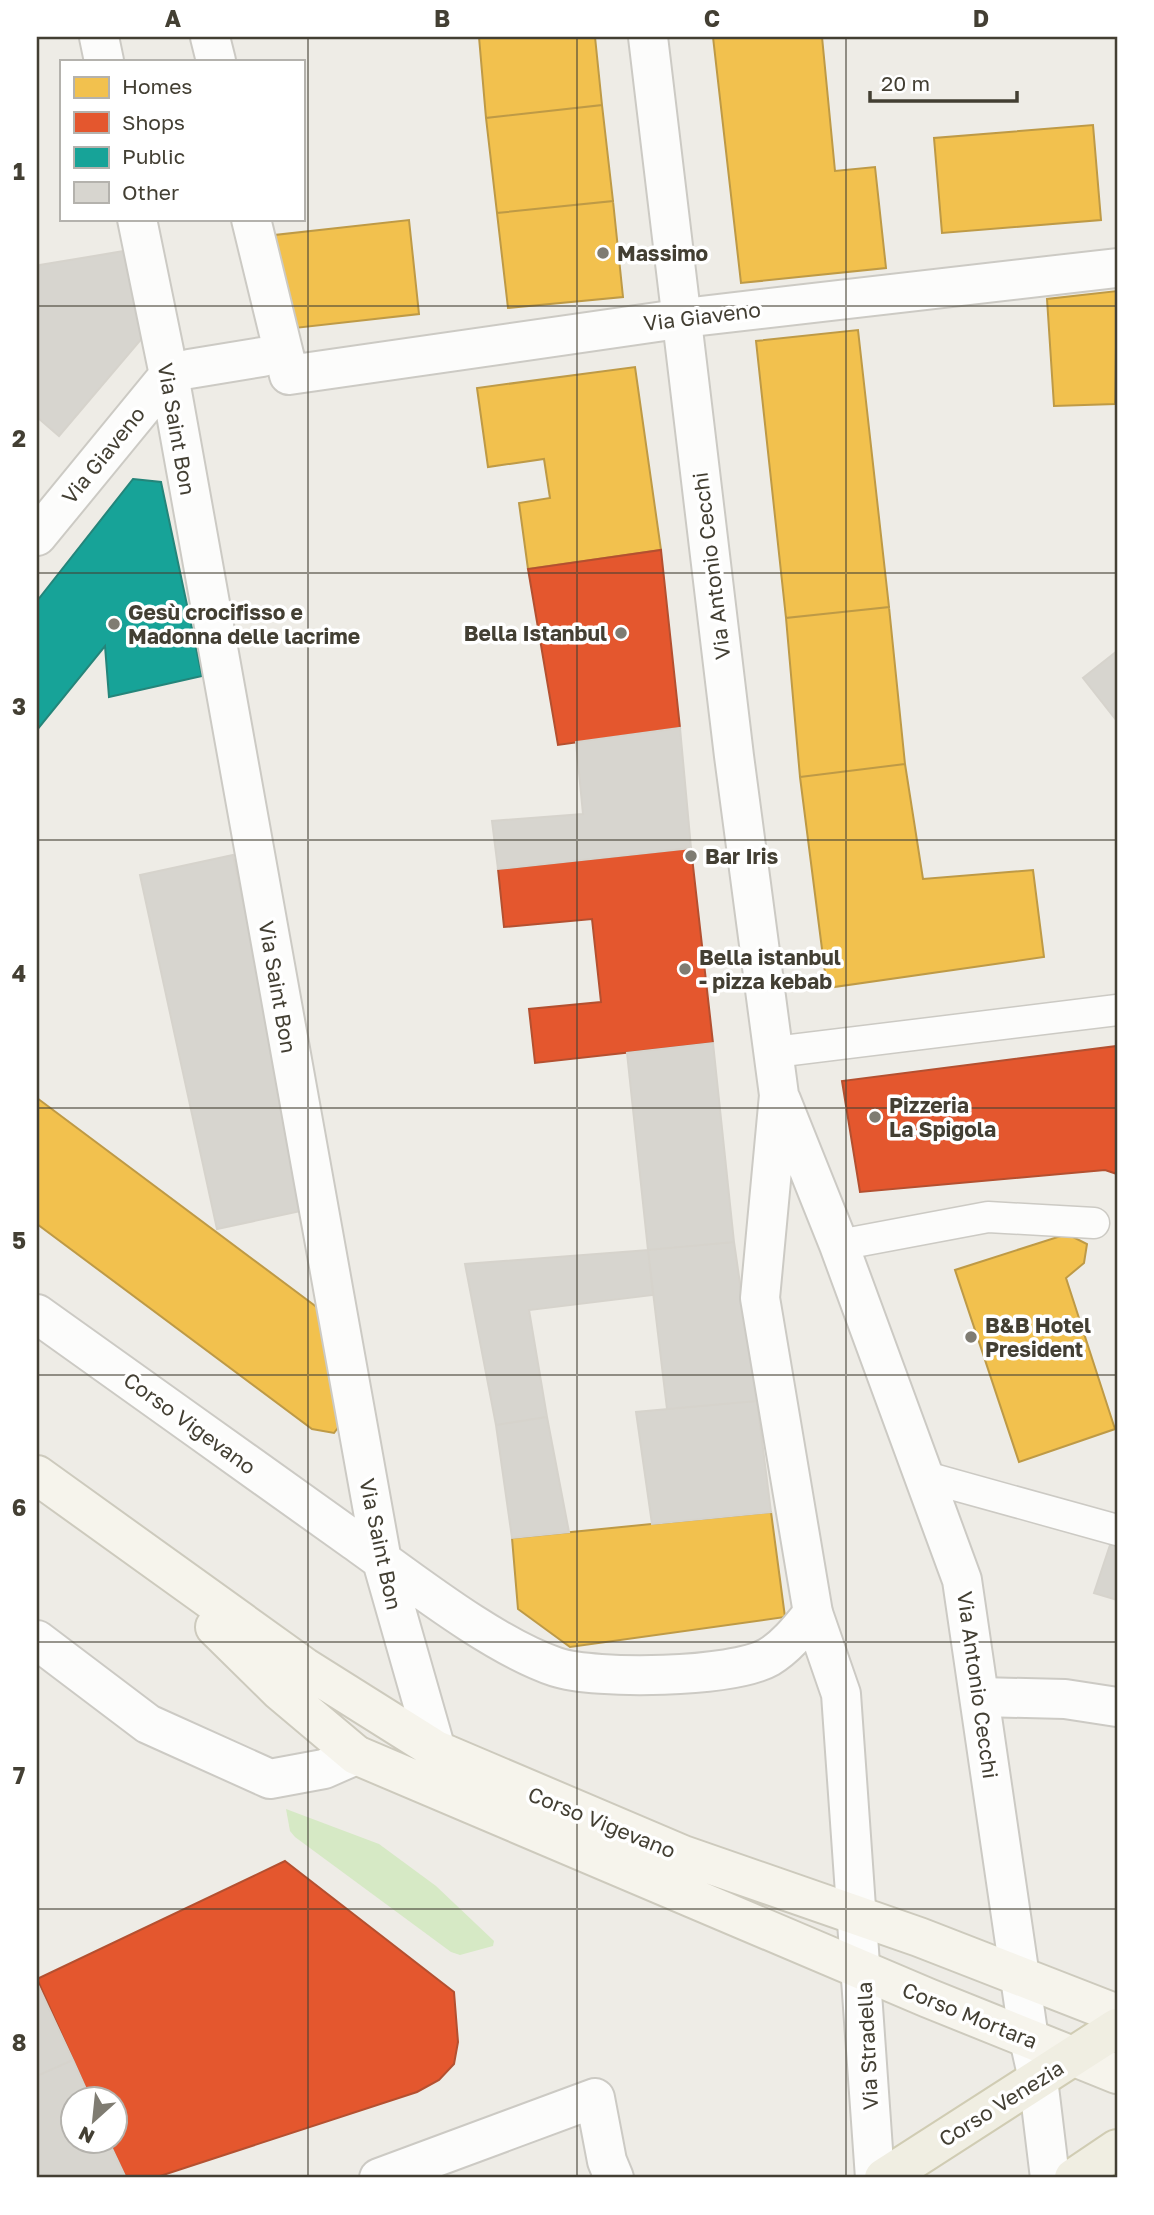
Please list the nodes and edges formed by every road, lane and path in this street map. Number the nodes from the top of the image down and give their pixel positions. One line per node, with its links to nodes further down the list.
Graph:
1 (99, 37): 4 (street)
2 (210, 37): 5 (street)
3 (648, 37): 9 (street, Via Antonio Cecchi)
4 (104, 60)
5 (216, 60)
6 (137, 220): 11 (street, Via Saint Bon)
7 (251, 220): 10 (street)
8 (1117, 268): 9 (street, Via Giaveno)
9 (681, 318): 10 (street, Via Giaveno); 14 (street, Via Antonio Cecchi)
10 (275, 366): 11 (street, Via Giaveno)
11 (179, 372): 12 (street, Via Giaveno); 23 (street, Via Saint Bon)
12 (37, 536)
13 (1117, 1010): 14 (lane)
14 (775, 1052): 15 (street, Via Antonio Cecchi)
15 (779, 1095): 17 (street, Via Antonio Cecchi); 24 (street, Via Antonio Cecchi)
16 (1094, 1223): 17 (lane)
17 (839, 1245): 20 (street, Via Antonio Cecchi)
18 (37, 1314): 23 (street, Corso Vigevano)
19 (37, 1475): 22 (main road, Corso Vigevano)
20 (926, 1477): 21 (lane); 26 (street, Via Antonio Cecchi)
21 (1117, 1530)
22 (131, 1544): 28 (main road, Corso Vigevano); 29 (main road, Corso Vigevano)
23 (382, 1561): 24 (street, Corso Vigevano); 28 (street, Via Saint Bon)
24 (813, 1612): 30 (street, Via Antonio Cecchi)
25 (37, 1640): 29 (street)
26 (980, 1696): 27 (street); 32 (street, Via Antonio Cecchi)
27 (1117, 1707)
28 (436, 1750): 30 (main road, Corso Vigevano)
29 (356, 1755): 31 (main road, Corso Vigevano)
30 (855, 1915): 31 (street, Via Stradella); 32 (main road, Corso Vigevano)
31 (862, 1970): 35 (main road, Corso Mortara); 42 (street, Via Stradella)
32 (1021, 1977): 33 (main road, Corso Vigevano); 35 (street, Via Antonio Cecchi)
33 (1117, 2014)
34 (1117, 2028): 36 (main road, Corso Venezia)
35 (1029, 2039): 36 (main road, Corso Mortara); 38 (street, Via Antonio Cecchi)
36 (1074, 2057): 37 (main road, Corso Mortara); 38 (main road, Corso Venezia)
37 (1117, 2074)
38 (1038, 2079): 43 (main road, Corso Venezia); 44 (street, Via Antonio Cecchi)
39 (1117, 2149): 45 (main road)
40 (379, 2178): 41 (street)
41 (614, 2178)
42 (875, 2178)
43 (884, 2178)
44 (1050, 2178)
45 (1074, 2178)

